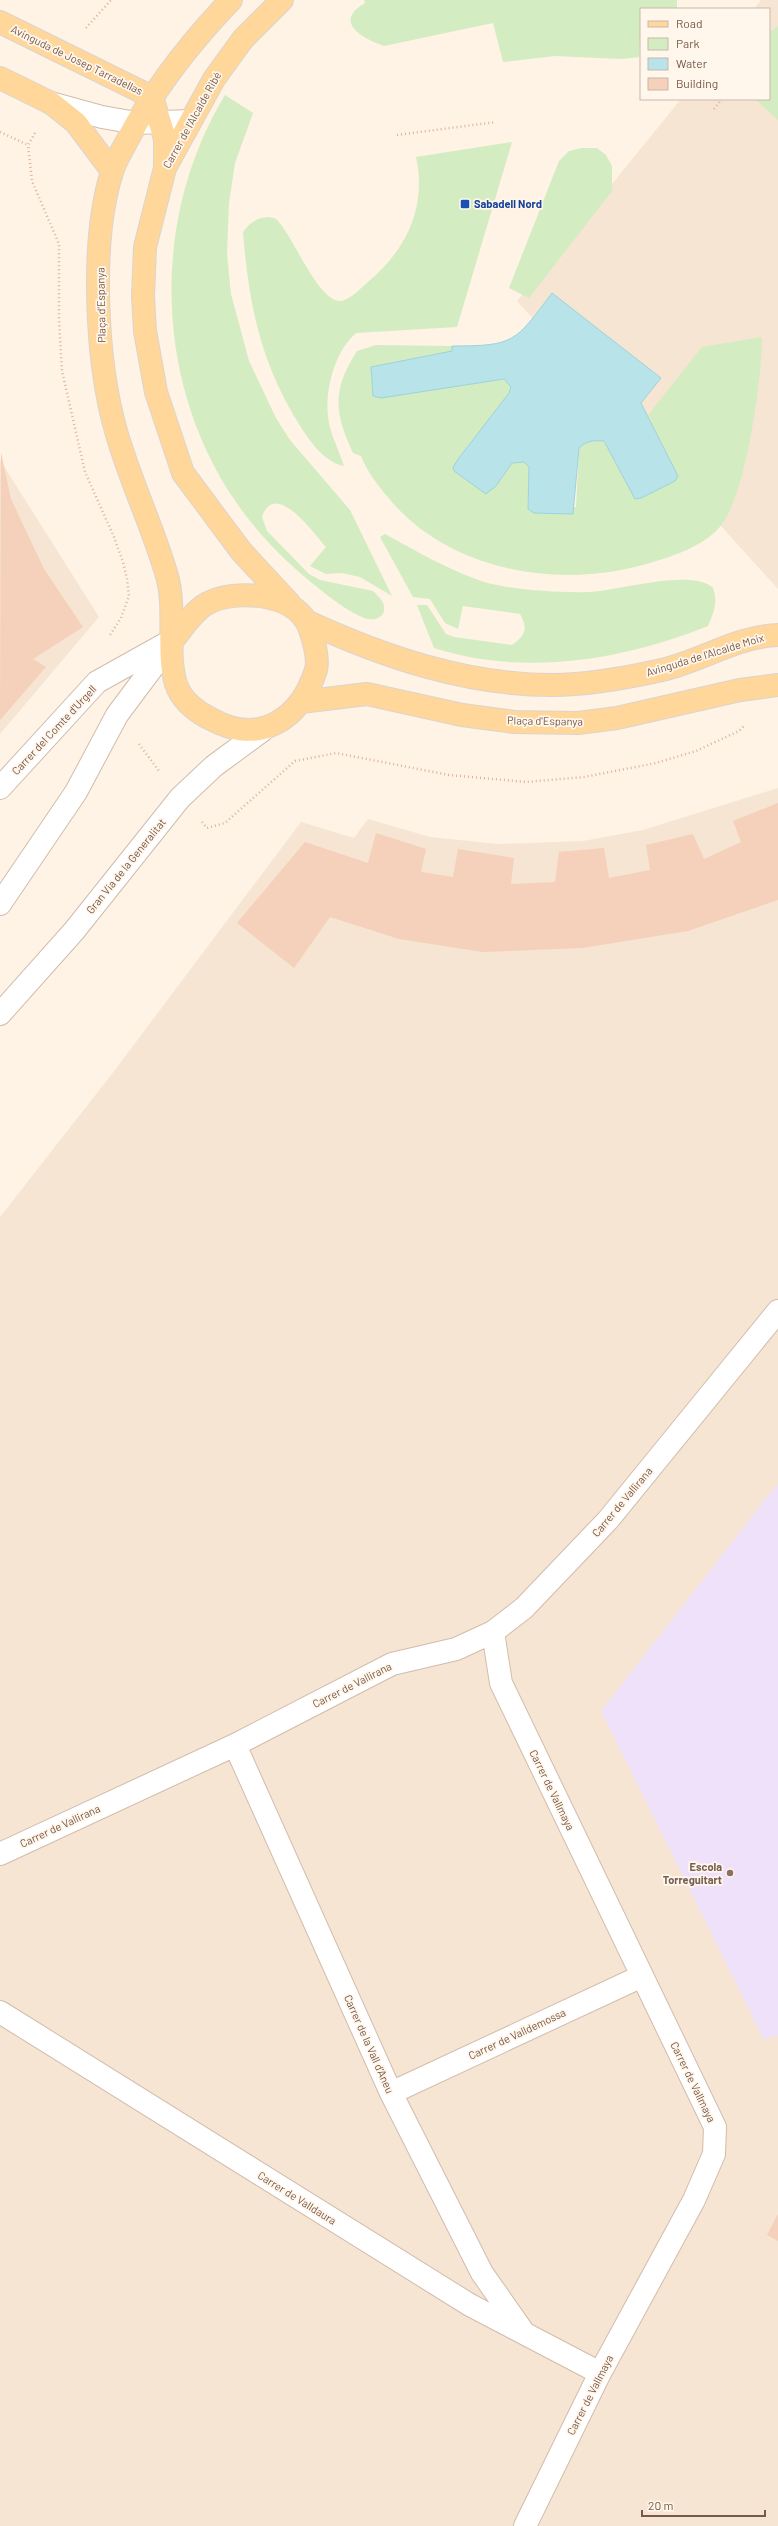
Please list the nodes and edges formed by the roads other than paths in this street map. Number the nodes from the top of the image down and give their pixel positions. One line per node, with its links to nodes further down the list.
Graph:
1 (231, 0): 5 (main road, Plaça d'Espanya)
2 (282, 0): 7 (main road, Carrer de l'Alcalde Ribé)
3 (0, 22): 5 (main road, Avinguda de Josep Tarradellas)
4 (0, 78): 6 (main road)
5 (152, 97): 8 (main road, Plaça d'Espanya); 9 (main road, Avinguda de Josep Tarradellas)
6 (51, 103): 8 (street); 11 (main road)
7 (190, 121): 9 (street); 10 (main road, Carrer de l'Alcalde Ribé)
8 (136, 122): 9 (street); 11 (main road, Plaça d'Espanya)
9 (161, 122): 10 (main road, Avinguda de Josep Tarradellas)
10 (165, 168): 12 (main road, Carrer de l'Alcalde Ribé)
11 (112, 171): 15 (main road, Plaça d'Espanya)
12 (289, 603): 13 (main road, Plaça d'Espanya); 15 (main road)
13 (308, 622): 14 (main road, Avinguda de l'Alcalde Moix); 17 (main road, Plaça d'Espanya)
14 (778, 635)
15 (173, 640): 18 (main road, Plaça d'Espanya); 19 (street, Carrer del Comte d'Urgell); 20 (street)
16 (778, 684): 17 (main road, Plaça d'Espanya)
17 (301, 702): 18 (main road, Plaça d'Espanya)
18 (263, 730): 21 (street, Gran Via de la Generalitat)
19 (0, 788)
20 (0, 904)
21 (2, 1015)
22 (778, 1311): 23 (street, Carrer de Vallirana)
23 (493, 1632): 24 (street, Carrer de Vallirana); 26 (street, Carrer de Vallmaya)
24 (235, 1745): 25 (street, Carrer de Vallirana); 28 (street, Carrer de la Vall d'Aneu)
25 (0, 1854)
26 (642, 1976): 28 (street, Carrer de Valldemossa); 30 (street, Carrer de Vallmaya)
27 (0, 2012): 29 (street, Carrer de Valldaura)
28 (391, 2093): 29 (street, Carrer de la Vall d'Aneu)
29 (524, 2333): 30 (street, Carrer de Valldaura)
30 (600, 2373): 31 (street, Carrer de Vallmaya)
31 (525, 2526)

